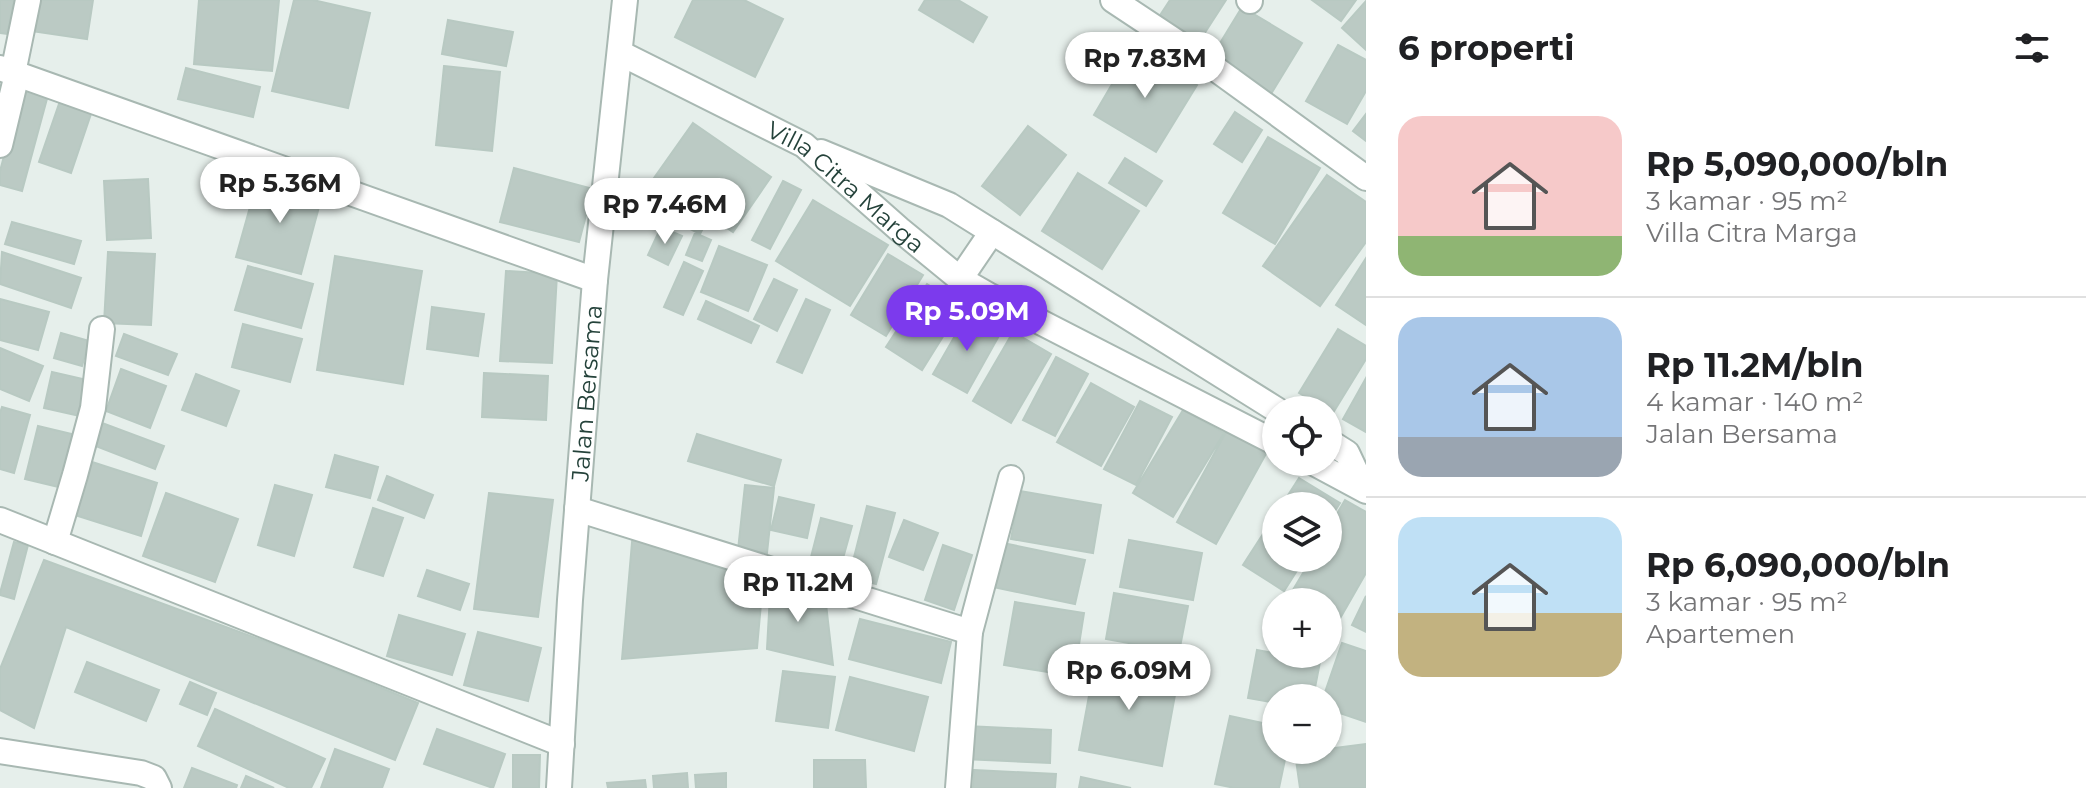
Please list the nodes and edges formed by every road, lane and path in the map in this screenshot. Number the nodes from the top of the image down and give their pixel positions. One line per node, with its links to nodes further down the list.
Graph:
1 (28, 0): 5 (street)
2 (625, 0): 4 (street, Jalan Bersama)
3 (1113, 0): 8 (street)
4 (620, 53): 7 (street, Villa Citra Marga); 11 (street, Jalan Bersama)
5 (10, 72): 6 (street); 11 (street)
6 (0, 145)
7 (804, 145): 9 (street); 10 (street, Villa Citra Marga)
8 (1366, 178)
9 (992, 232): 10 (street); 13 (street)
10 (960, 279): 14 (street, Villa Citra Marga)
11 (595, 280): 19 (street, Jalan Bersama)
12 (102, 329): 21 (street)
13 (1262, 401)
14 (1262, 436)
15 (1342, 450): 18 (street)
16 (1338, 476): 18 (street)
17 (1011, 478): 22 (street)
18 (1365, 490)
19 (577, 509): 22 (street); 23 (street, Jalan Bersama)
20 (0, 520): 21 (street)
21 (55, 542): 23 (street)
22 (970, 632): 27 (street)
23 (562, 744): 26 (street, Jalan Bersama)
24 (0, 751): 25 (street)
25 (159, 788)
26 (559, 788)
27 (958, 788)

